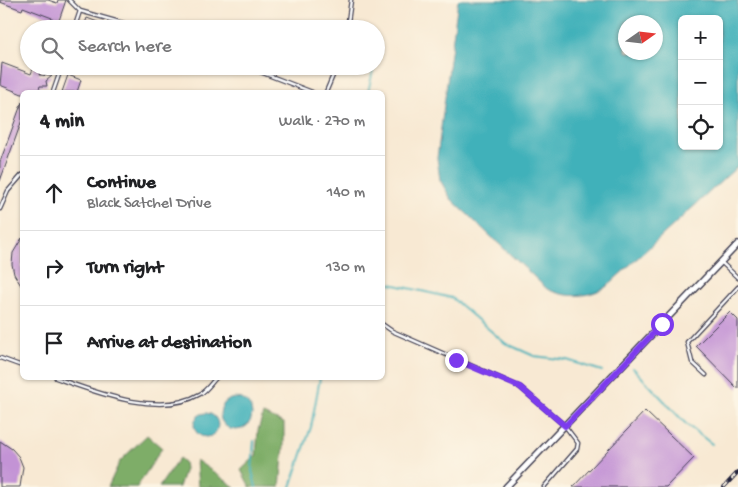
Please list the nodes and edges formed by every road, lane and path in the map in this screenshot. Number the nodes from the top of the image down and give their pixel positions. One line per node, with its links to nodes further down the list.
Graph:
1 (69, 0): 3 (lane)
2 (351, 0): 6 (lane)
3 (80, 11): 4 (lane); 5 (lane)
4 (77, 20)
5 (112, 20)
6 (348, 20)
7 (59, 75): 10 (lane)
8 (268, 75): 11 (lane)
9 (333, 75): 12 (lane)
10 (54, 90)
11 (307, 90)
12 (327, 90)
13 (20, 176): 14 (lane)
14 (0, 209)
15 (738, 244): 16 (street)
16 (721, 262): 17 (lane); 25 (street)
17 (738, 278)
18 (738, 287): 22 (lane)
19 (385, 326): 25 (lane)
20 (0, 358): 21 (lane)
21 (20, 365)
22 (706, 375)
23 (62, 380): 24 (lane)
24 (214, 380)
25 (565, 426): 26 (street); 27 (lane)
26 (506, 487)
27 (544, 487)

